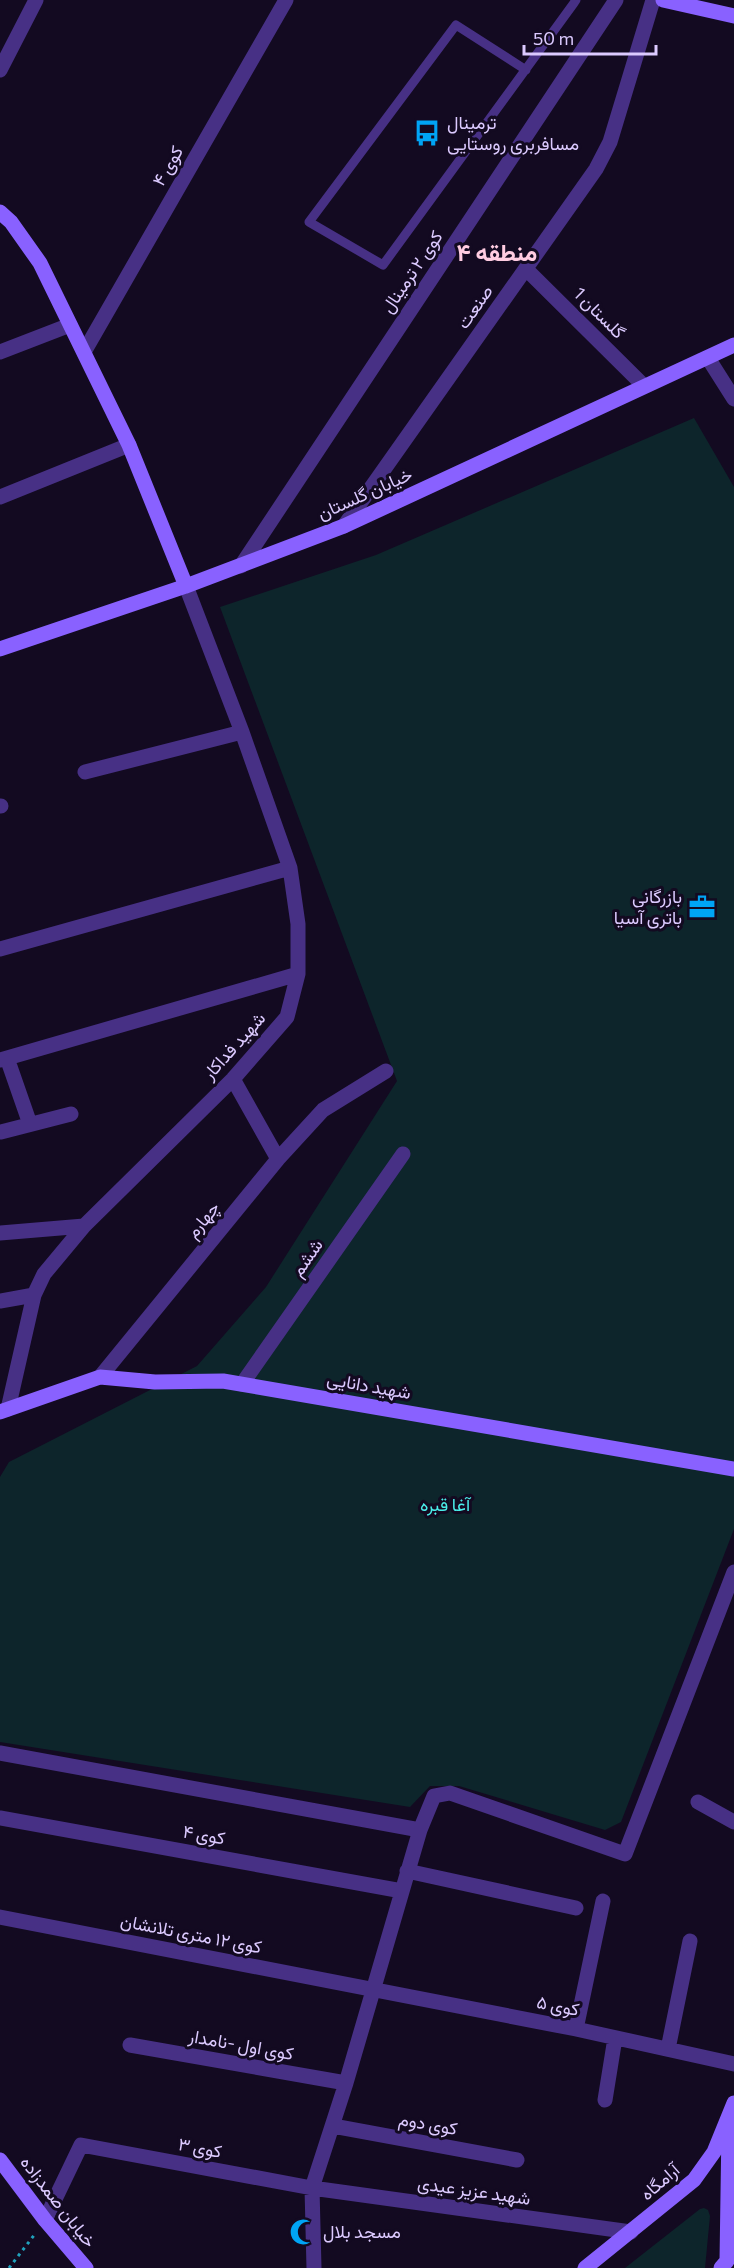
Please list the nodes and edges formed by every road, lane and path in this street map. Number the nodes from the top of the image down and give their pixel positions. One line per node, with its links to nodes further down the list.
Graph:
1 (36, 0): 8 (street)
2 (286, 0): 15 (street, کوی ۴)
3 (576, 0): 9 (lane)
4 (616, 0): 22 (street, کوی ۲ ترمینال)
5 (653, 0): 11 (street, صنعت)
6 (663, 0): 7 (street)
7 (734, 16)
8 (0, 70)
9 (526, 70)
10 (0, 212): 12 (street)
11 (526, 269): 17 (street, گلستان 1); 21 (street, صنعت)
12 (70, 325): 14 (street); 15 (street)
13 (734, 345): 16 (street, خیابان گلستان)
14 (0, 352)
15 (84, 352): 19 (street)
16 (708, 358): 17 (street, خیابان گلستان); 18 (street)
17 (644, 386): 21 (street, خیابان گلستان)
18 (734, 399)
19 (129, 445): 20 (street); 23 (street)
20 (0, 497)
21 (344, 526): 22 (street, خیابان گلستان)
22 (241, 566): 23 (street, خیابان گلستان)
23 (186, 586): 24 (street, خیابان گلستان); 25 (street, شهید فداکار)
24 (0, 649)
25 (242, 732): 26 (street); 27 (street, شهید فداکار)
26 (85, 772)
27 (290, 868): 28 (street); 29 (street, شهید فداکار)
28 (0, 950)
29 (298, 974): 30 (street); 32 (street, شهید فداکار)
30 (4, 1059): 34 (street)
31 (386, 1071): 37 (street, چهارم)
32 (233, 1079): 37 (street); 38 (street, شهید فداکار)
33 (71, 1114): 34 (street)
34 (30, 1124): 35 (street)
35 (1, 1132)
36 (403, 1154): 43 (street, ششم)
37 (278, 1159): 42 (street, چهارم)
38 (84, 1226): 39 (street); 40 (street, شهید فداکار)
39 (0, 1233)
40 (34, 1295): 41 (street); 44 (street, شهید فداکار)
41 (0, 1301)
42 (100, 1377): 43 (street, شهید دانایی); 44 (street, شهید دانایی)
43 (242, 1384): 45 (street, شهید دانایی)
44 (4, 1410)
45 (734, 1469)
46 (734, 1572): 51 (street)
47 (0, 1754): 51 (street)
48 (698, 1802): 50 (street)
49 (0, 1818): 53 (street, کوی ۴)
50 (734, 1822)
51 (420, 1830): 52 (street)
52 (406, 1871): 53 (street); 55 (street)
53 (402, 1891): 58 (street)
54 (603, 1901): 59 (street)
55 (576, 1908)
56 (0, 1917): 58 (street, کوی ۱۲ متری تلانشان)
57 (690, 1941): 62 (street)
58 (374, 1989): 59 (street, کوی ۵); 64 (street)
59 (576, 2029): 60 (street, کوی ۵)
60 (615, 2038): 62 (street, کوی ۵); 65 (street)
61 (130, 2045): 64 (street, کوی اول -نامدار)
62 (668, 2049): 63 (street, کوی ۵)
63 (734, 2064)
64 (346, 2083): 68 (street)
65 (605, 2100)
66 (734, 2103): 67 (street, آرامگاه)
67 (729, 2118): 73 (street, آرامگاه); 74 (street)
68 (333, 2126): 70 (street, کوی دوم); 71 (street)
69 (0, 2160): 72 (street, خیابان صمدزاده)
70 (517, 2160)
71 (312, 2188): 72 (street, کوی ۳); 73 (street, شهید عزیز عیدی); 77 (street)
72 (45, 2220): 75 (path); 76 (street, خیابان صمدزاده)
73 (631, 2232): 78 (street, آرامگاه)
74 (728, 2263)
75 (9, 2268)
76 (86, 2268)
77 (314, 2268)
78 (585, 2268)

